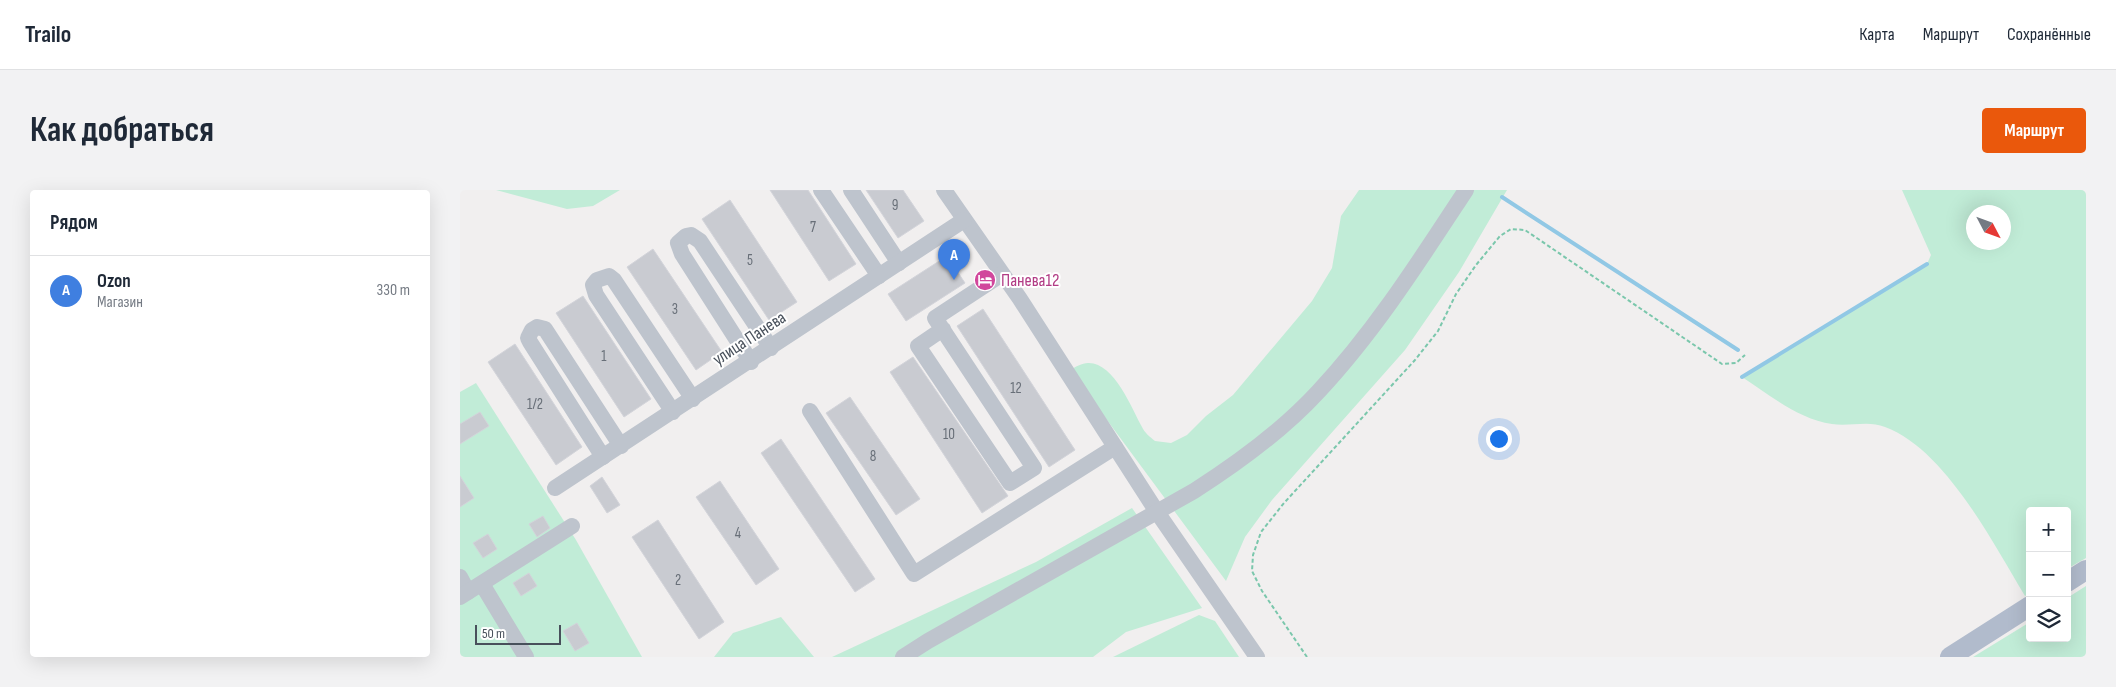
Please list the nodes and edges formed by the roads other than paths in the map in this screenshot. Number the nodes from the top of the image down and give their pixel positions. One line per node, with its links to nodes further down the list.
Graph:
1 (821, 190): 8 (street)
2 (851, 190): 6 (street)
3 (944, 190): 5 (street)
4 (1466, 190): 21 (street)
5 (964, 220): 6 (street, улица Панева); 7 (street)
6 (899, 263): 8 (street, улица Панева)
7 (1002, 274): 9 (street); 16 (street)
8 (879, 276): 10 (street, улица Панева)
9 (943, 329): 18 (street); 18 (street)
10 (771, 348): 11 (street, улица Панева); 11 (street)
11 (751, 362): 12 (street, улица Панева)
12 (693, 399): 14 (street, улица Панева); 14 (street)
13 (810, 411): 20 (street)
14 (673, 412): 15 (street, улица Панева)
15 (621, 446): 17 (street, улица Панева); 17 (street)
16 (1115, 447): 20 (street); 21 (street)
17 (604, 457): 19 (street, улица Панева)
18 (1022, 475): 20 (street)
19 (555, 488)
20 (1036, 498)
21 (1157, 512): 29 (street); 30 (street)
22 (572, 526): 26 (street)
23 (2086, 570): 25 (main road)
24 (460, 577): 26 (street)
25 (2071, 579)
26 (470, 591): 28 (street)
27 (2026, 609): 31 (main road)
28 (526, 657)
29 (903, 657)
30 (1257, 657)
31 (1950, 657)

